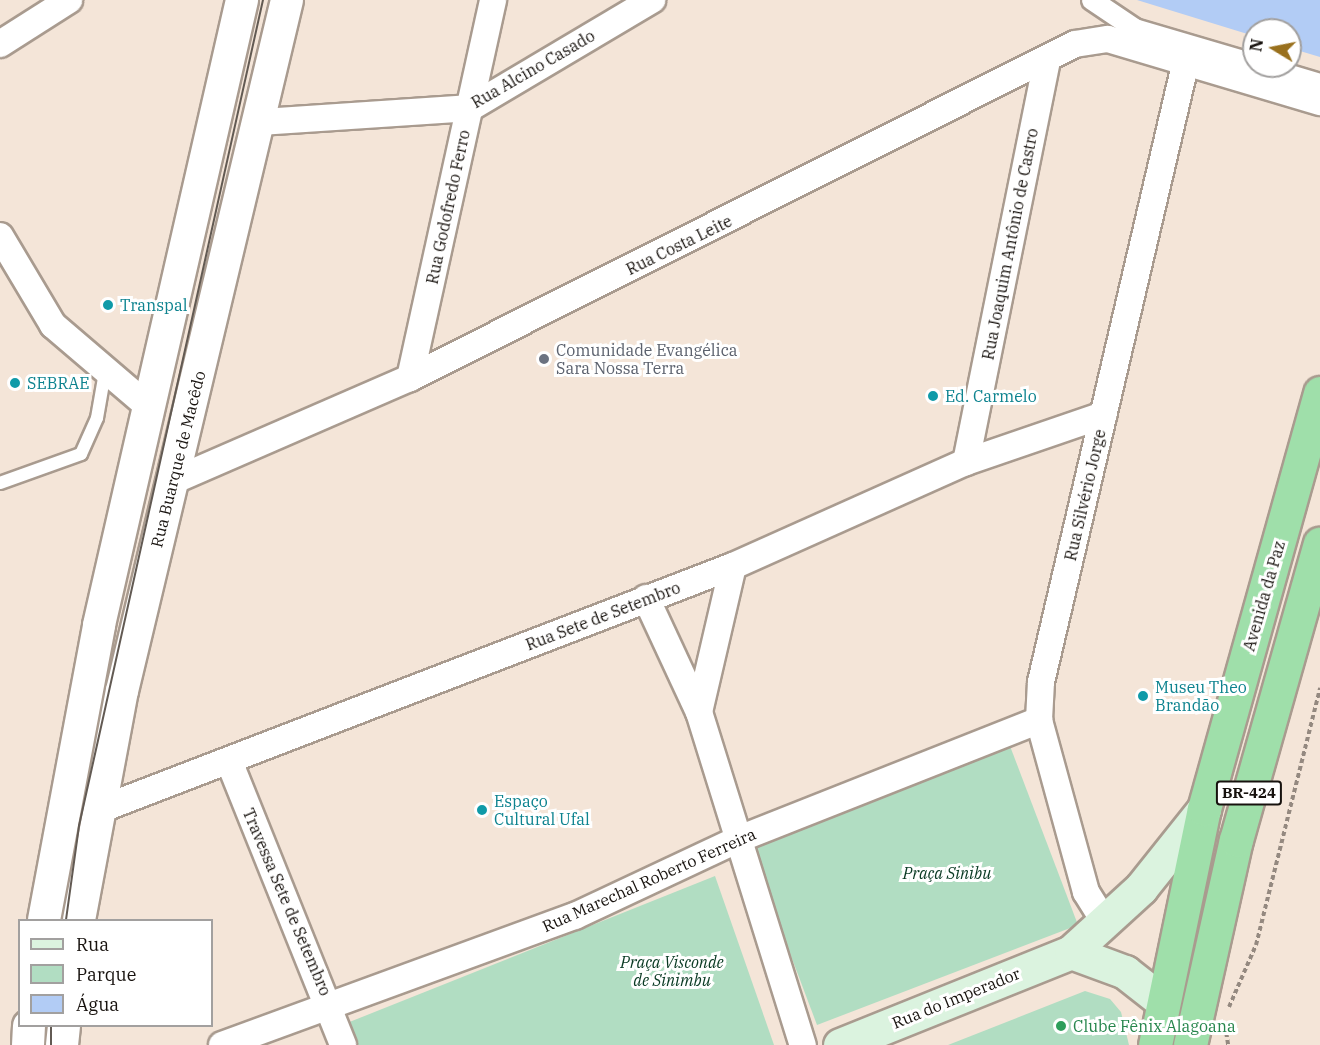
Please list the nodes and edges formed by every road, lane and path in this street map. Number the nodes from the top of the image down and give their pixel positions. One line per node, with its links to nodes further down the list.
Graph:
1 (69, 0): 7 (street)
2 (242, 0): 21 (street)
3 (287, 0): 16 (street, Rua Buarque de Macêdo)
4 (493, 0): 15 (street, Rua Godofredo Ferro)
5 (652, 0): 15 (street, Rua Alcino Casado)
6 (1092, 0): 9 (street)
7 (33, 11): 8 (street)
8 (0, 44)
9 (1242, 60)
10 (1047, 61): 11 (street, Rua Costa Leite); 19 (street, Rua Costa Leite); 23 (street, Rua Joaquim Antônio de Castro)
11 (1186, 61): 14 (street, Rua Costa Leite); 22 (street, Rua Silvério Jorge)
12 (1300, 78): 13 (street)
13 (1320, 84)
14 (1320, 102)
15 (470, 108): 16 (street, Rua Alcino Casado); 19 (street, Rua Godofredo Ferro)
16 (261, 122): 24 (street, Rua Buarque de Macêdo)
17 (0, 236): 18 (street)
18 (105, 372): 21 (street); 25 (lane)
19 (410, 378): 24 (street, Rua Costa Leite)
20 (1320, 393): 33 (highway, Avenida da Paz / BR-424)
21 (149, 407): 36 (street)
22 (1103, 415): 23 (street, Rua Sete de Setembro); 31 (street, Rua Silvério Jorge)
23 (966, 462): 27 (street, Rua Sete de Setembro)
24 (173, 481): 34 (street, Rua Buarque de Macêdo)
25 (0, 483)
26 (1320, 544): 44 (highway, BR-424)
27 (733, 566): 28 (street, Rua Sete de Setembro); 30 (street)
28 (646, 598): 30 (street); 32 (street, Rua Sete de Setembro)
29 (1320, 688): 52 (path)
30 (699, 712): 35 (street)
31 (1039, 720): 35 (street, Rua Marechal Roberto Ferreira); 38 (street, Rua Silvério Jorge)
32 (229, 761): 34 (street, Rua Sete de Setembro); 41 (street, Travessa Sete de Setembro)
33 (1204, 809): 38 (main road, Rua do Imperador); 40 (highway, Avenida da Paz / BR-424)
34 (99, 810): 37 (street, Rua Buarque de Macêdo)
35 (739, 839): 41 (street, Rua Marechal Roberto Ferreira); 49 (street)
36 (44, 919)
37 (79, 919)
38 (1106, 924): 39 (main road, Rua do Imperador)
39 (1071, 952): 40 (main road); 50 (main road, Rua do Imperador)
40 (1162, 1001): 44 (highway); 51 (highway, Avenida da Paz / BR-424)
41 (329, 1003): 47 (street, Rua Marechal Roberto Ferreira); 48 (street, Travessa Sete de Setembro)
42 (29, 1027): 45 (street)
43 (64, 1027): 46 (street)
44 (1191, 1040)
45 (28, 1045)
46 (62, 1045)
47 (222, 1045)
48 (343, 1045)
49 (803, 1045)
50 (840, 1045)
51 (1155, 1045)
52 (1228, 1045)

